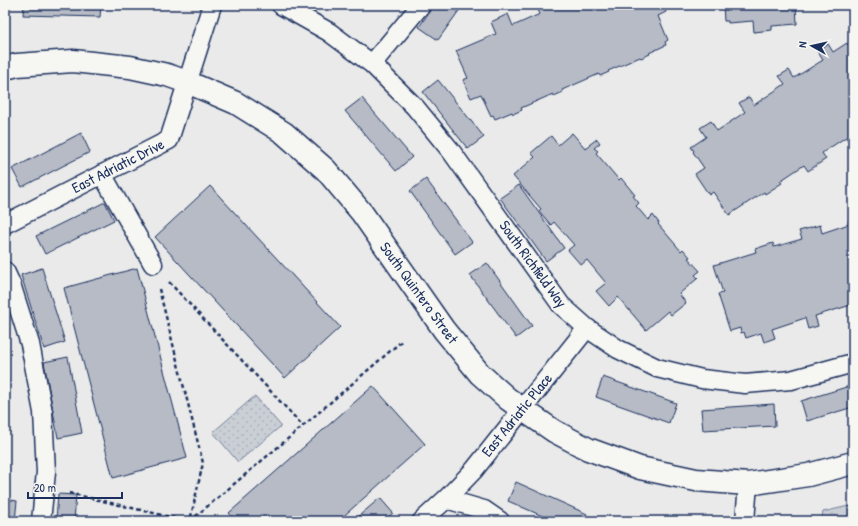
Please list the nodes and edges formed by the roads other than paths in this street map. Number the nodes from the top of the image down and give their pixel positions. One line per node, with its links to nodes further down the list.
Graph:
1 (212, 5): 6 (lane, East Adriatic Drive)
2 (281, 5): 4 (lane, South Richfield Way)
3 (421, 5): 4 (lane)
4 (372, 64): 11 (lane, South Richfield Way)
5 (5, 68): 6 (street, South Quintero Street)
6 (187, 82): 7 (lane, East Adriatic Drive); 13 (street, South Quintero Street)
7 (102, 174): 8 (lane, East Adriatic Drive); 9 (lane)
8 (5, 224)
9 (153, 264)
10 (5, 271): 17 (lane)
11 (586, 328): 12 (lane, South Richfield Way); 13 (lane, East Adriatic Place)
12 (853, 363)
13 (522, 409): 15 (street, South Quintero Street); 16 (lane, East Adriatic Place)
14 (853, 463): 15 (street, South Quintero Street)
15 (748, 484): 20 (lane)
16 (446, 499): 18 (lane, East Adriatic Place); 19 (lane)
17 (41, 521)
18 (422, 521)
19 (500, 521)
20 (745, 521)

